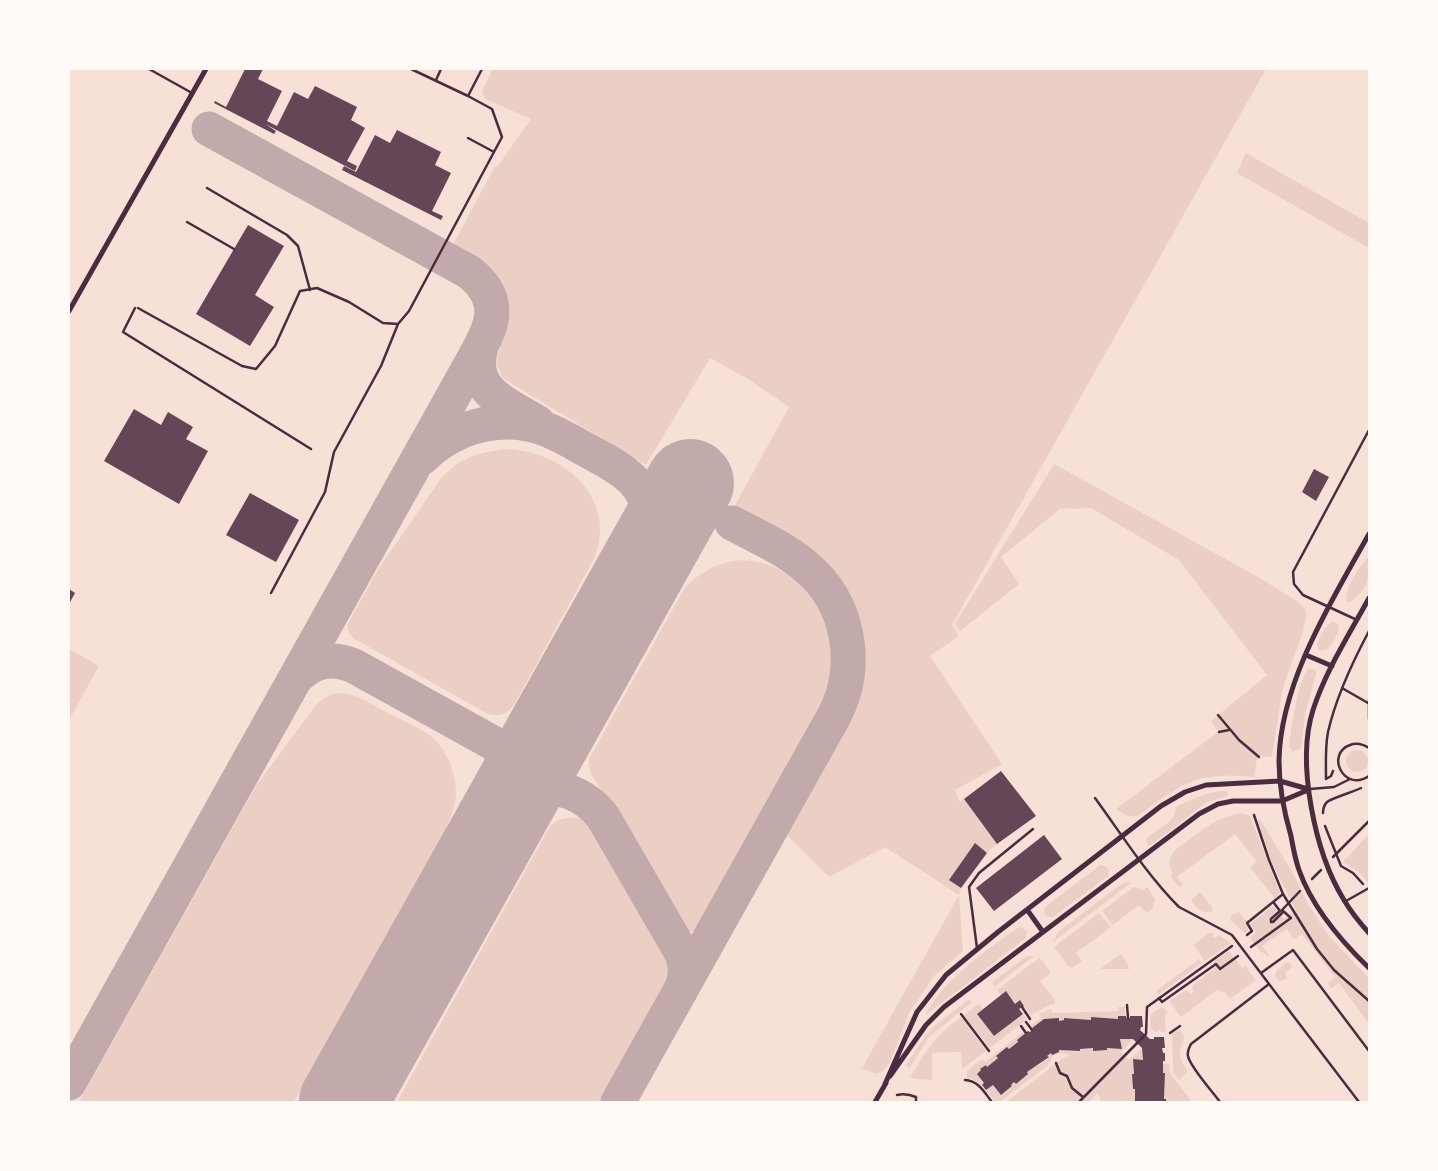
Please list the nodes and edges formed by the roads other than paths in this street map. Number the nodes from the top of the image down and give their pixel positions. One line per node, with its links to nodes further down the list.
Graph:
1 (149, 69): 7 (lane)
2 (206, 69): 7 (street)
3 (411, 69): 6 (lane)
4 (441, 69): 6 (lane)
5 (482, 69): 8 (lane)
6 (436, 80): 8 (lane)
7 (192, 93): 15 (street)
8 (468, 96): 10 (lane)
9 (468, 138): 10 (lane)
10 (494, 152): 16 (lane)
11 (207, 188): 14 (lane)
12 (187, 222): 13 (lane)
13 (234, 249)
14 (310, 290): 16 (lane); 18 (lane)
15 (69, 311)
16 (398, 324): 20 (lane)
17 (1369, 430): 22 (lane)
18 (311, 449)
19 (1369, 536): 22 (street)
20 (271, 593)
21 (1369, 598): 23 (street)
22 (1328, 607): 23 (lane); 24 (street)
23 (1357, 620): 25 (street)
24 (1306, 655): 25 (street); 29 (street)
25 (1332, 666): 30 (street)
26 (1369, 748): 28 (lane)
27 (1369, 776): 28 (lane)
28 (1350, 779): 30 (lane)
29 (1280, 781): 30 (street); 32 (street); 34 (street)
30 (1308, 790): 32 (street); 37 (street)
31 (1095, 798): 34 (lane)
32 (1282, 801): 35 (street); 42 (street)
33 (1033, 829): 41 (lane)
34 (1122, 836): 35 (lane); 38 (street)
35 (1140, 859): 39 (street); 43 (lane)
36 (1368, 889): 37 (lane)
37 (1344, 902): 40 (street)
38 (1028, 911): 39 (street); 41 (street)
39 (1043, 932): 46 (street)
40 (1369, 933)
41 (977, 949): 46 (street)
42 (1369, 968)
43 (1262, 973): 44 (lane); 45 (lane)
44 (1270, 984): 48 (lane); 49 (lane)
45 (1369, 1051)
46 (885, 1084): 47 (street)
47 (875, 1102)
48 (1220, 1102)
49 (1359, 1102)

